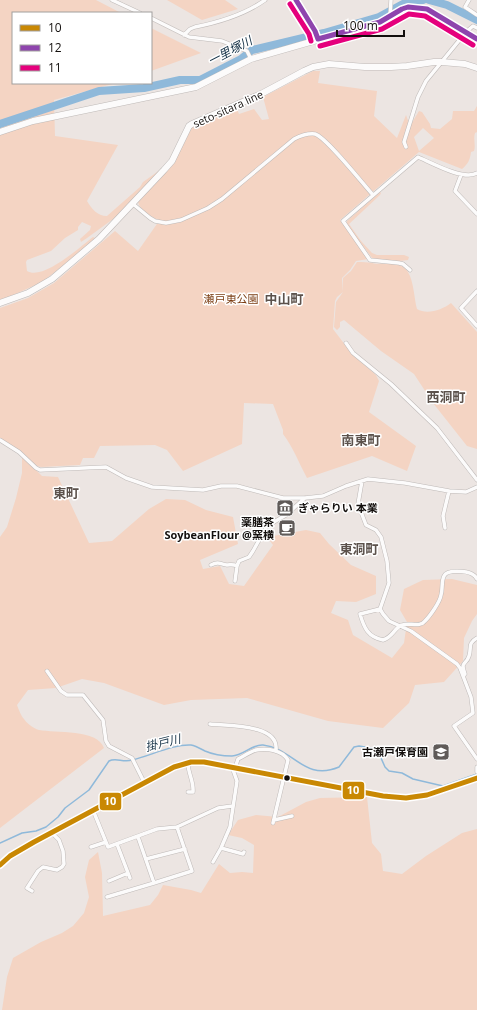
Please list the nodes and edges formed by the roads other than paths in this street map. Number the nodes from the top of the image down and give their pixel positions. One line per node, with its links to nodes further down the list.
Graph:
1 (112, 0): 6 (street)
2 (266, 0): 12 (street)
3 (296, 0): 13 (street)
4 (391, 0): 8 (street)
5 (469, 0): 7 (street)
6 (138, 12)
7 (477, 15)
8 (390, 16): 11 (main road); 13 (main road)
9 (152, 19): 12 (street)
10 (477, 28): 11 (street)
11 (466, 32): 14 (main road); 16 (street)
12 (184, 35): 15 (street)
13 (318, 39): 15 (main road)
14 (477, 39)
15 (251, 58): 18 (main road)
16 (442, 62): 17 (main road, seto-sitara line); 19 (street); 23 (main road, seto-sitara line)
17 (477, 68)
18 (0, 132)
19 (406, 147)
20 (477, 173): 21 (street)
21 (461, 175): 22 (street); 24 (street)
22 (373, 195): 23 (street); 25 (street)
23 (133, 204): 27 (main road, seto-sitara line)
24 (477, 214)
25 (410, 270)
26 (477, 291): 28 (street)
27 (0, 303)
28 (477, 326)
29 (346, 343): 31 (street)
30 (0, 440): 35 (street)
31 (477, 480)
32 (362, 481): 34 (street); 35 (street); 41 (street)
33 (477, 487): 34 (street)
34 (449, 491): 36 (street)
35 (305, 498): 38 (street)
36 (445, 528)
37 (211, 565): 38 (street)
38 (237, 566): 40 (street)
39 (477, 579): 42 (street)
40 (235, 581)
41 (380, 609): 42 (street); 42 (street)
42 (399, 627): 45 (street)
43 (477, 638): 45 (street)
44 (48, 671): 55 (street)
45 (463, 676): 48 (street)
46 (210, 724): 47 (street)
47 (276, 749): 51 (street); 53 (street)
48 (477, 759)
49 (188, 763): 51 (main road); 55 (main road); 56 (street)
50 (477, 767): 52 (street)
51 (234, 768): 53 (main road); 57 (street)
52 (477, 772)
53 (283, 777): 54 (main road); 59 (street)
54 (477, 778)
55 (144, 782): 58 (main road)
56 (188, 792)
57 (232, 806): 60 (street); 66 (street)
58 (93, 810): 61 (main road); 63 (street)
59 (292, 816)
60 (177, 827): 62 (street); 67 (street)
61 (52, 833): 71 (main road); 76 (street)
62 (138, 837): 64 (street); 69 (street)
63 (106, 842): 64 (street); 65 (street)
64 (117, 844): 72 (street)
65 (90, 847)
66 (221, 848): 68 (street); 70 (street)
67 (185, 849): 69 (street); 75 (street)
68 (244, 852)
69 (146, 859): 75 (street)
70 (213, 862)
71 (0, 865)
72 (128, 873): 73 (street); 74 (street)
73 (130, 878)
74 (109, 881)
75 (154, 883): 77 (street)
76 (32, 891)
77 (107, 897)

